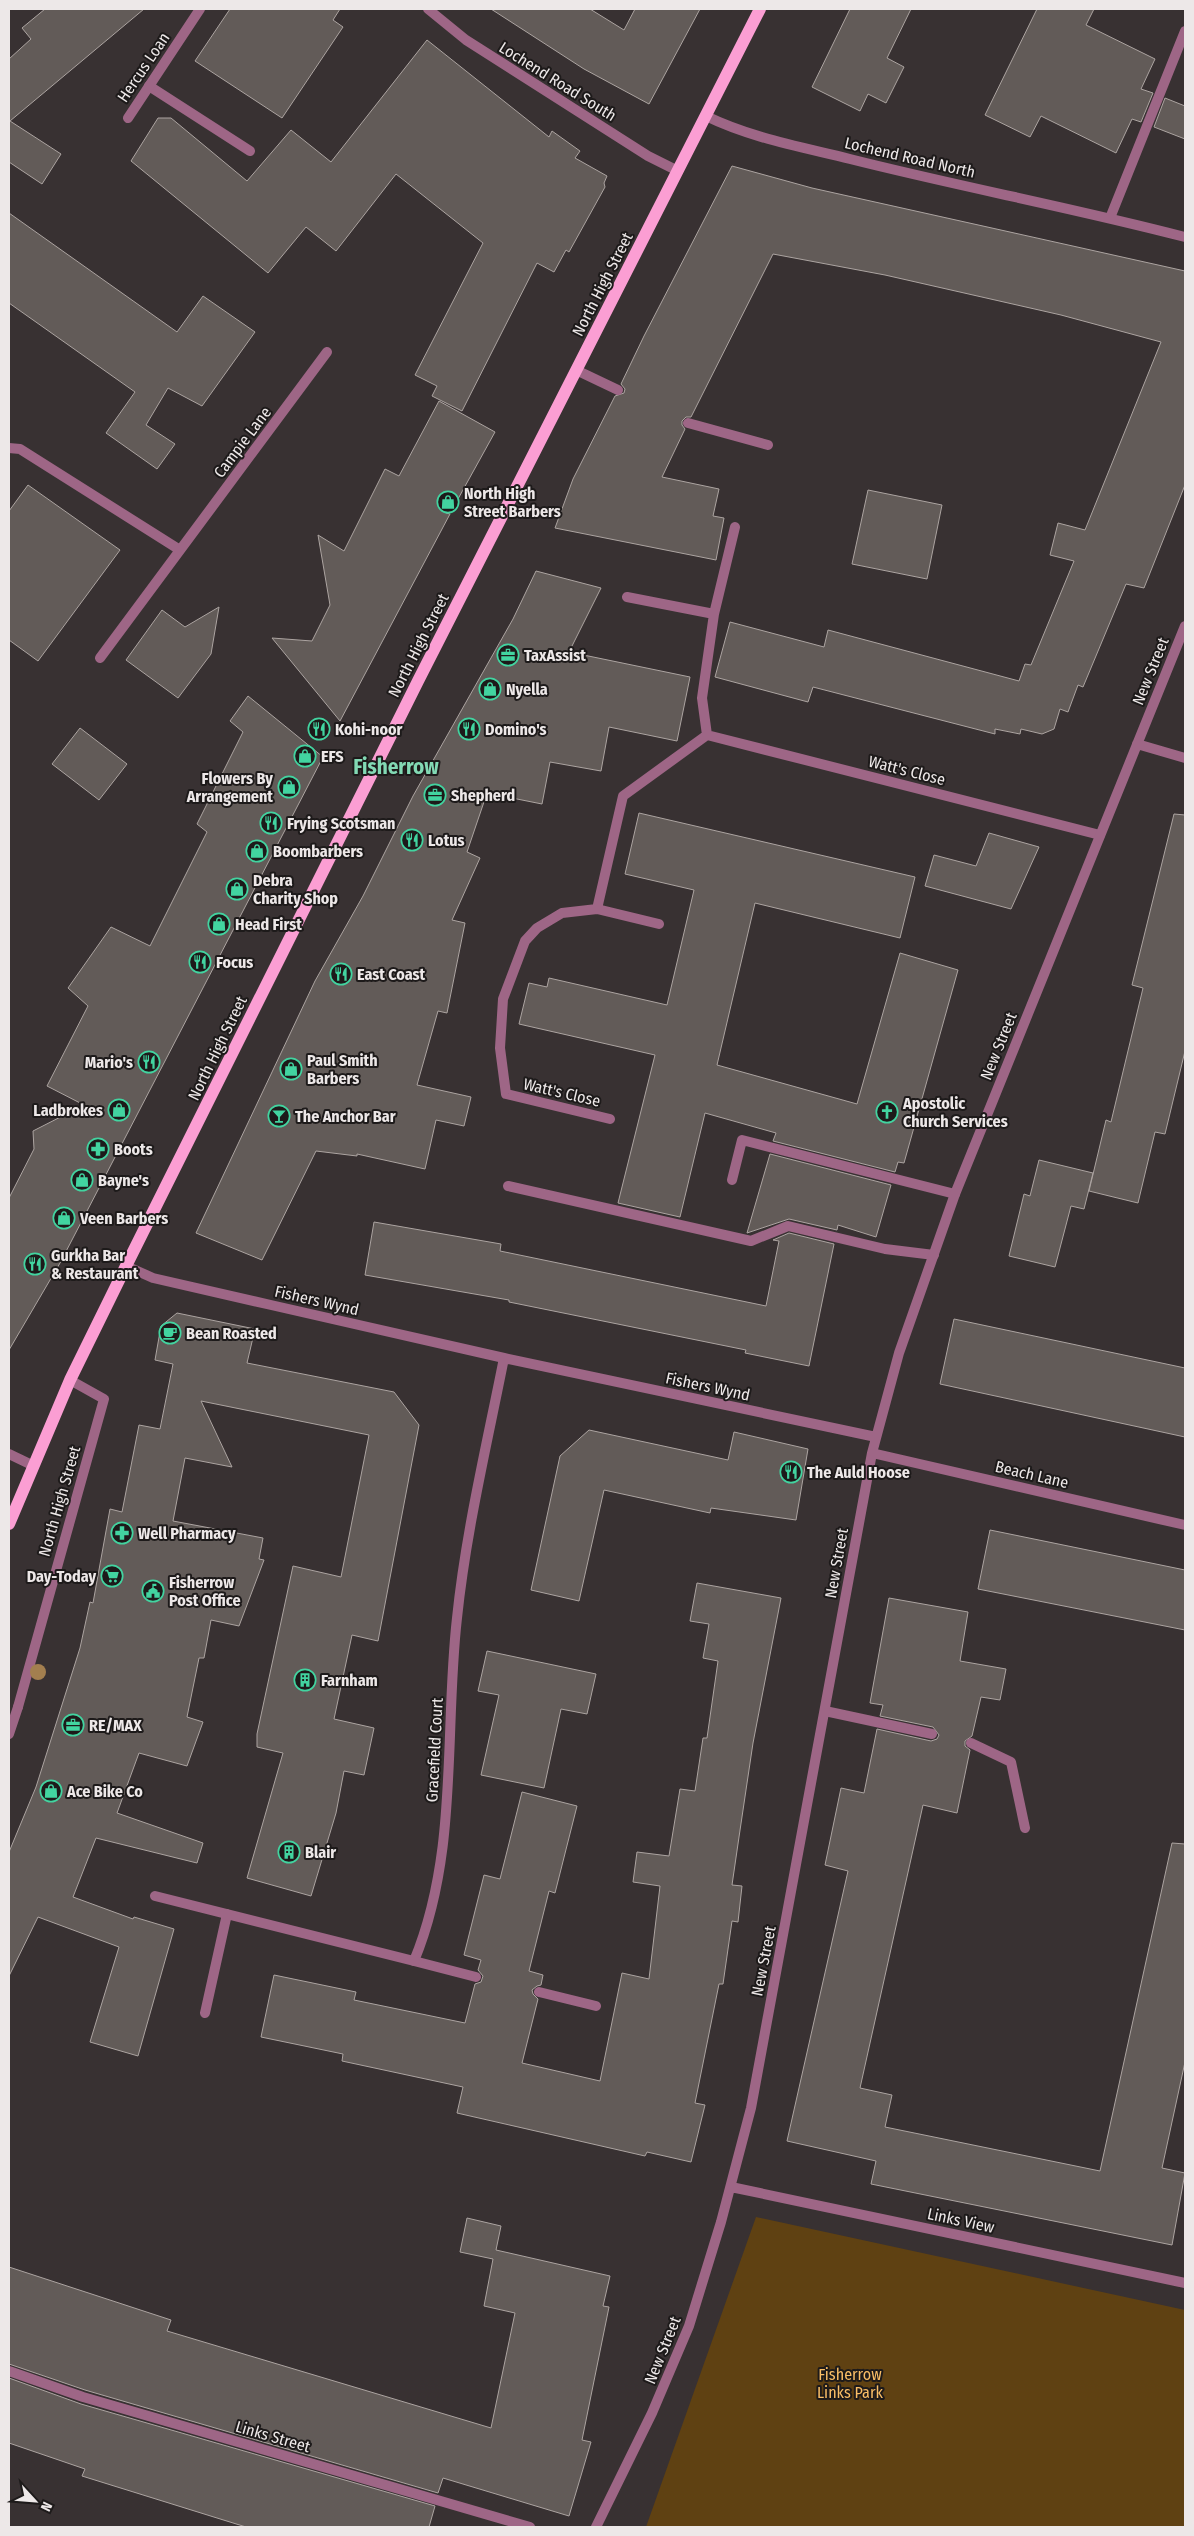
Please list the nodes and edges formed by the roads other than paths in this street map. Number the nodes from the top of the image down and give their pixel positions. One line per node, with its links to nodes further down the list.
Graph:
1 (200, 9): 5 (street, Hercus Loan)
2 (428, 9): 9 (street, Lochend Road South)
3 (760, 9): 6 (main road, North High Street)
4 (1185, 31): 10 (street)
5 (149, 86): 7 (street, Hercus Loan); 8 (street)
6 (706, 116): 9 (main road, North High Street); 10 (street, Lochend Road North)
7 (128, 118)
8 (250, 151)
9 (678, 171): 13 (main road, North High Street)
10 (1110, 218): 11 (street, Lochend Road North)
11 (1185, 237)
12 (327, 352): 19 (street, Campie Lane)
13 (576, 370): 14 (street); 35 (main road, North High Street)
14 (618, 390)
15 (688, 423): 16 (street)
16 (768, 445)
17 (9, 448): 19 (street)
18 (735, 527): 21 (street)
19 (180, 550): 23 (street, Campie Lane)
20 (627, 597): 21 (street)
21 (714, 614): 24 (street)
22 (1185, 626): 25 (street, New Street)
23 (100, 658)
24 (707, 735): 27 (street, Watt's Close); 28 (street)
25 (1137, 744): 26 (street); 27 (street, New Street)
26 (1185, 758)
27 (1100, 835): 33 (street, New Street)
28 (597, 909): 29 (street, Watt's Close); 30 (street, Watt's Close)
29 (659, 924)
30 (610, 1119)
31 (732, 1180): 33 (street)
32 (508, 1186): 34 (street)
33 (955, 1194): 34 (street, New Street)
34 (934, 1254): 38 (street, New Street)
35 (126, 1266): 36 (street, Fishers Wynd); 37 (main road, North High Street)
36 (504, 1358): 38 (street, Fishers Wynd); 51 (street, Gracefield Court)
37 (70, 1380): 41 (main road, North High Street); 45 (street, North High Street)
38 (876, 1437): 39 (street, New Street)
39 (872, 1453): 43 (street, Beach Lane); 44 (street, New Street)
40 (9, 1454): 41 (street)
41 (34, 1466): 42 (main road, North High Street)
42 (9, 1524)
43 (1185, 1525)
44 (825, 1711): 46 (street); 56 (street, New Street)
45 (9, 1734)
46 (932, 1734)
47 (971, 1743): 48 (street)
48 (1025, 1828)
49 (155, 1896): 50 (street)
50 (226, 1914): 51 (street); 55 (street)
51 (414, 1961): 52 (street)
52 (476, 1977)
53 (539, 1992): 54 (street)
54 (596, 2006)
55 (205, 2013)
56 (730, 2187): 57 (street, Links View); 60 (street, New Street)
57 (1185, 2283)
58 (9, 2371): 59 (street, Links Street)
59 (530, 2527)
60 (596, 2527)

